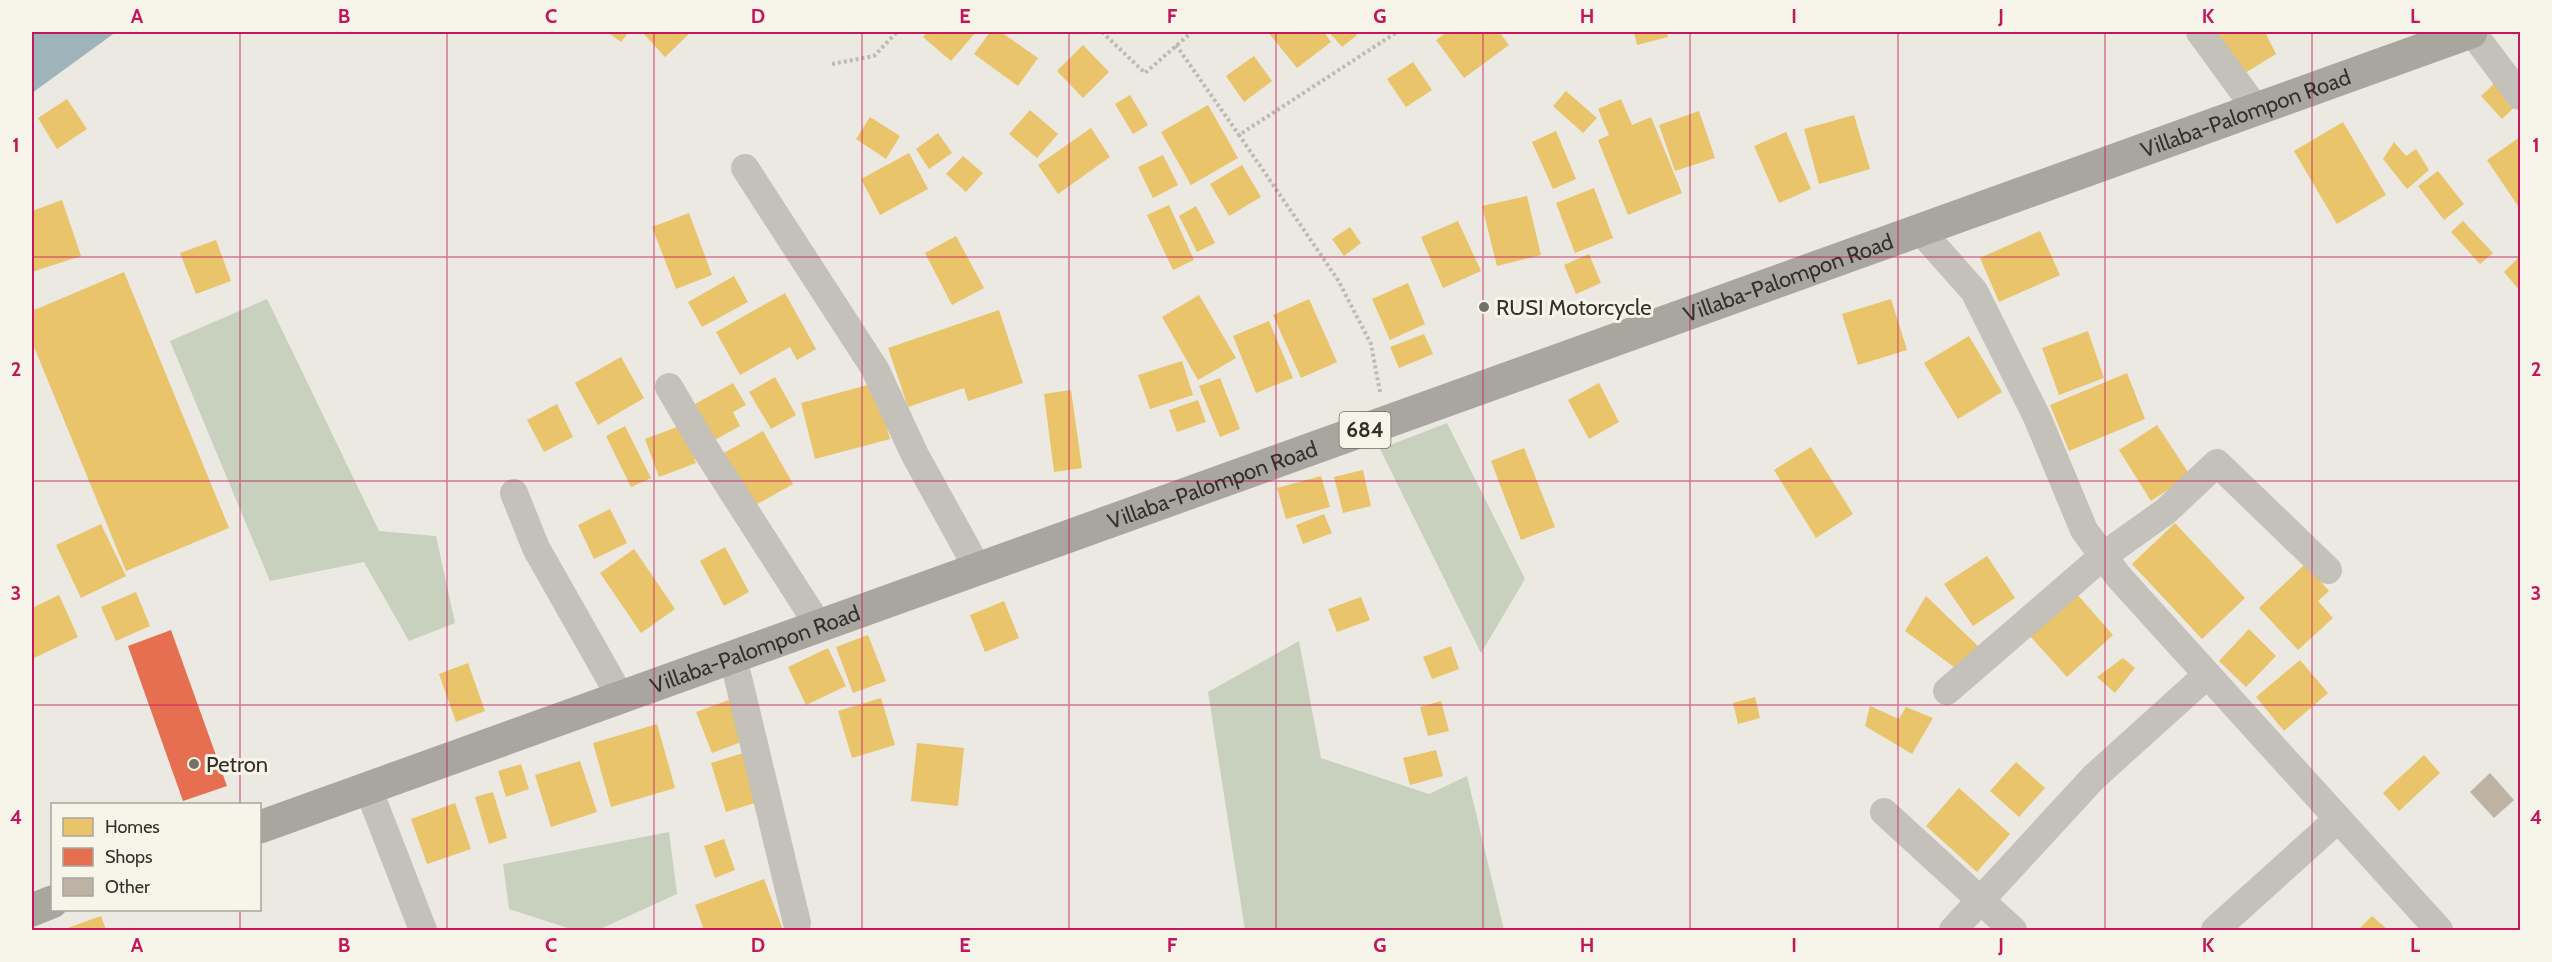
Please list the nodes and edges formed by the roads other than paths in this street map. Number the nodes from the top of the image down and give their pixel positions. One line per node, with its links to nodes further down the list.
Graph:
1 (2200, 32): 4 (street)
2 (2471, 32): 3 (street); 4 (main road, Villaba-Palompon Road / 684)
3 (2520, 96)
4 (2256, 109): 6 (main road, Villaba-Palompon Road / 684)
5 (745, 168): 10 (street)
6 (1920, 230): 9 (street); 10 (main road, Villaba-Palompon Road / 684)
7 (669, 387): 12 (street)
8 (514, 493): 16 (street)
9 (2103, 556): 11 (street); 14 (street); 15 (street)
10 (978, 569): 12 (main road, Villaba-Palompon Road / 684)
11 (2328, 570)
12 (819, 626): 13 (main road, Villaba-Palompon Road / 684)
13 (733, 657): 16 (main road, Villaba-Palompon Road / 684); 24 (street)
14 (2207, 675): 19 (street); 21 (street)
15 (1947, 691)
16 (621, 698): 17 (main road, Villaba-Palompon Road / 684)
17 (368, 788): 20 (main road, Villaba-Palompon Road / 684); 25 (street)
18 (1884, 812): 21 (street)
19 (2338, 819): 28 (street); 29 (street)
20 (261, 827)
21 (1979, 900): 26 (street); 27 (street)
22 (51, 902): 23 (main road)
23 (32, 910)
24 (797, 922)
25 (423, 930)
26 (1953, 930)
27 (2013, 930)
28 (2215, 930)
29 (2439, 930)

